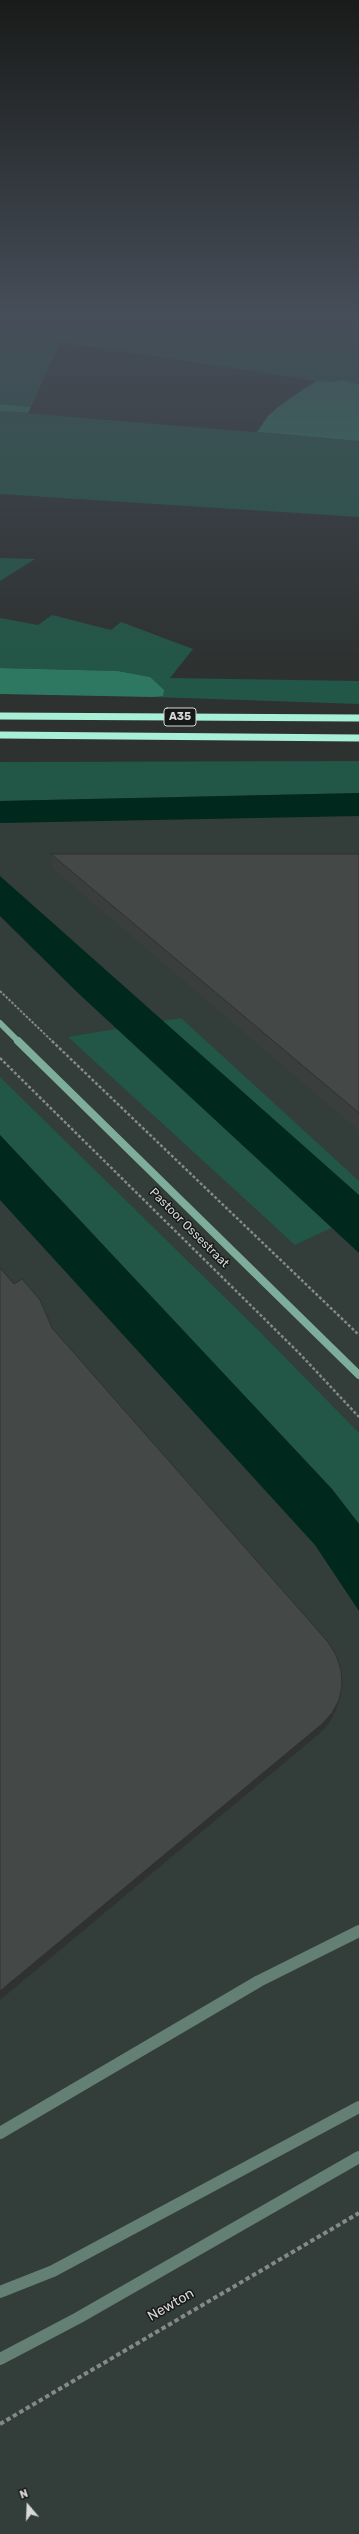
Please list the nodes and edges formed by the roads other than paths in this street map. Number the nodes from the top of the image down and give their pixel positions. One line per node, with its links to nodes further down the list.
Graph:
1 (0, 716): 2 (highway, A35)
2 (359, 718)
3 (0, 735): 4 (highway, A35)
4 (110, 735): 5 (highway, A35); 6 (highway, A35)
5 (359, 738)
6 (0, 742)
7 (0, 1023): 8 (main road, Pastoor Ossestraat)
8 (359, 1375)
9 (359, 1931): 11 (street)
10 (359, 2107): 13 (street)
11 (0, 2133)
12 (359, 2156): 14 (street)
13 (0, 2292)
14 (0, 2359)

